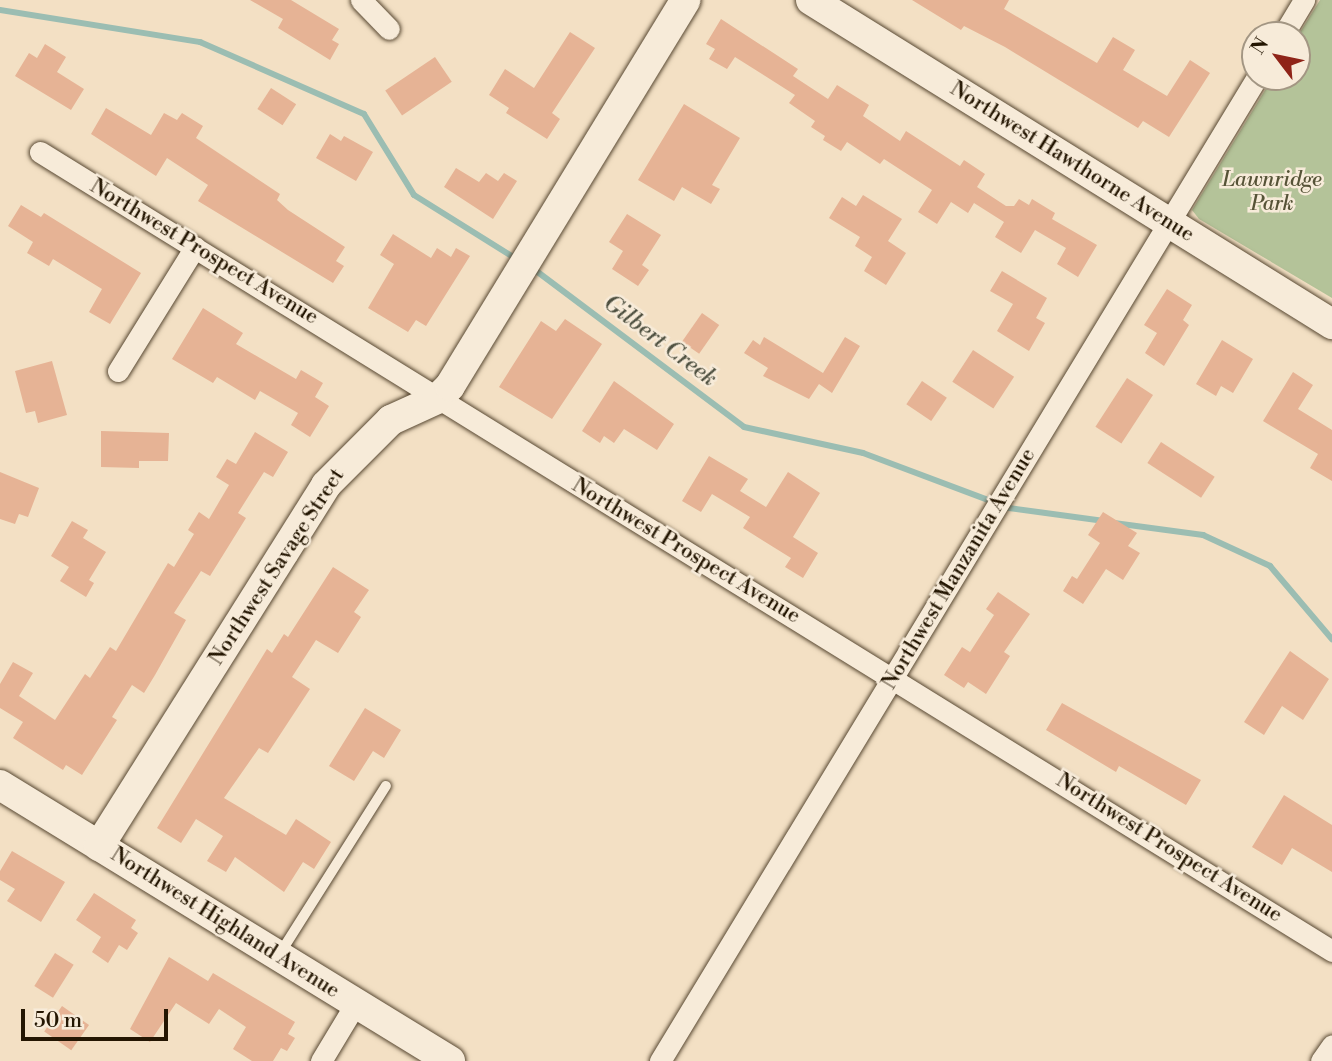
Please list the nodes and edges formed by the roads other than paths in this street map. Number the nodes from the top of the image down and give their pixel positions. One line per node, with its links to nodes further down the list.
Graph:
1 (361, 0): 6 (street)
2 (686, 0): 13 (street, Northwest Savage Street)
3 (811, 0): 9 (street, Northwest Hawthorne Avenue)
4 (1304, 0): 5 (street)
5 (1291, 21)
6 (389, 29)
7 (1249, 91): 9 (street, Northwest Manzanita Avenue)
8 (40, 152): 10 (street, Northwest Prospect Avenue)
9 (1169, 222): 11 (street, Northwest Hawthorne Avenue); 14 (street, Northwest Manzanita Avenue)
10 (195, 247): 12 (street); 13 (street, Northwest Prospect Avenue)
11 (1332, 324)
12 (118, 372)
13 (437, 399): 14 (street, Northwest Prospect Avenue); 17 (street, Northwest Savage Street)
14 (894, 678): 18 (street, Northwest Prospect Avenue); 24 (street, Northwest Manzanita Avenue)
15 (0, 785): 17 (street, Northwest Highland Avenue)
16 (386, 786): 19 (lane)
17 (99, 846): 19 (street, Northwest Highland Avenue)
18 (1332, 951)
19 (279, 955): 20 (street, Northwest Highland Avenue)
20 (356, 1003): 22 (street); 23 (street, Northwest Highland Avenue)
21 (1332, 1045): 25 (street)
22 (321, 1061)
23 (450, 1061)
24 (660, 1061)
25 (1321, 1061)

